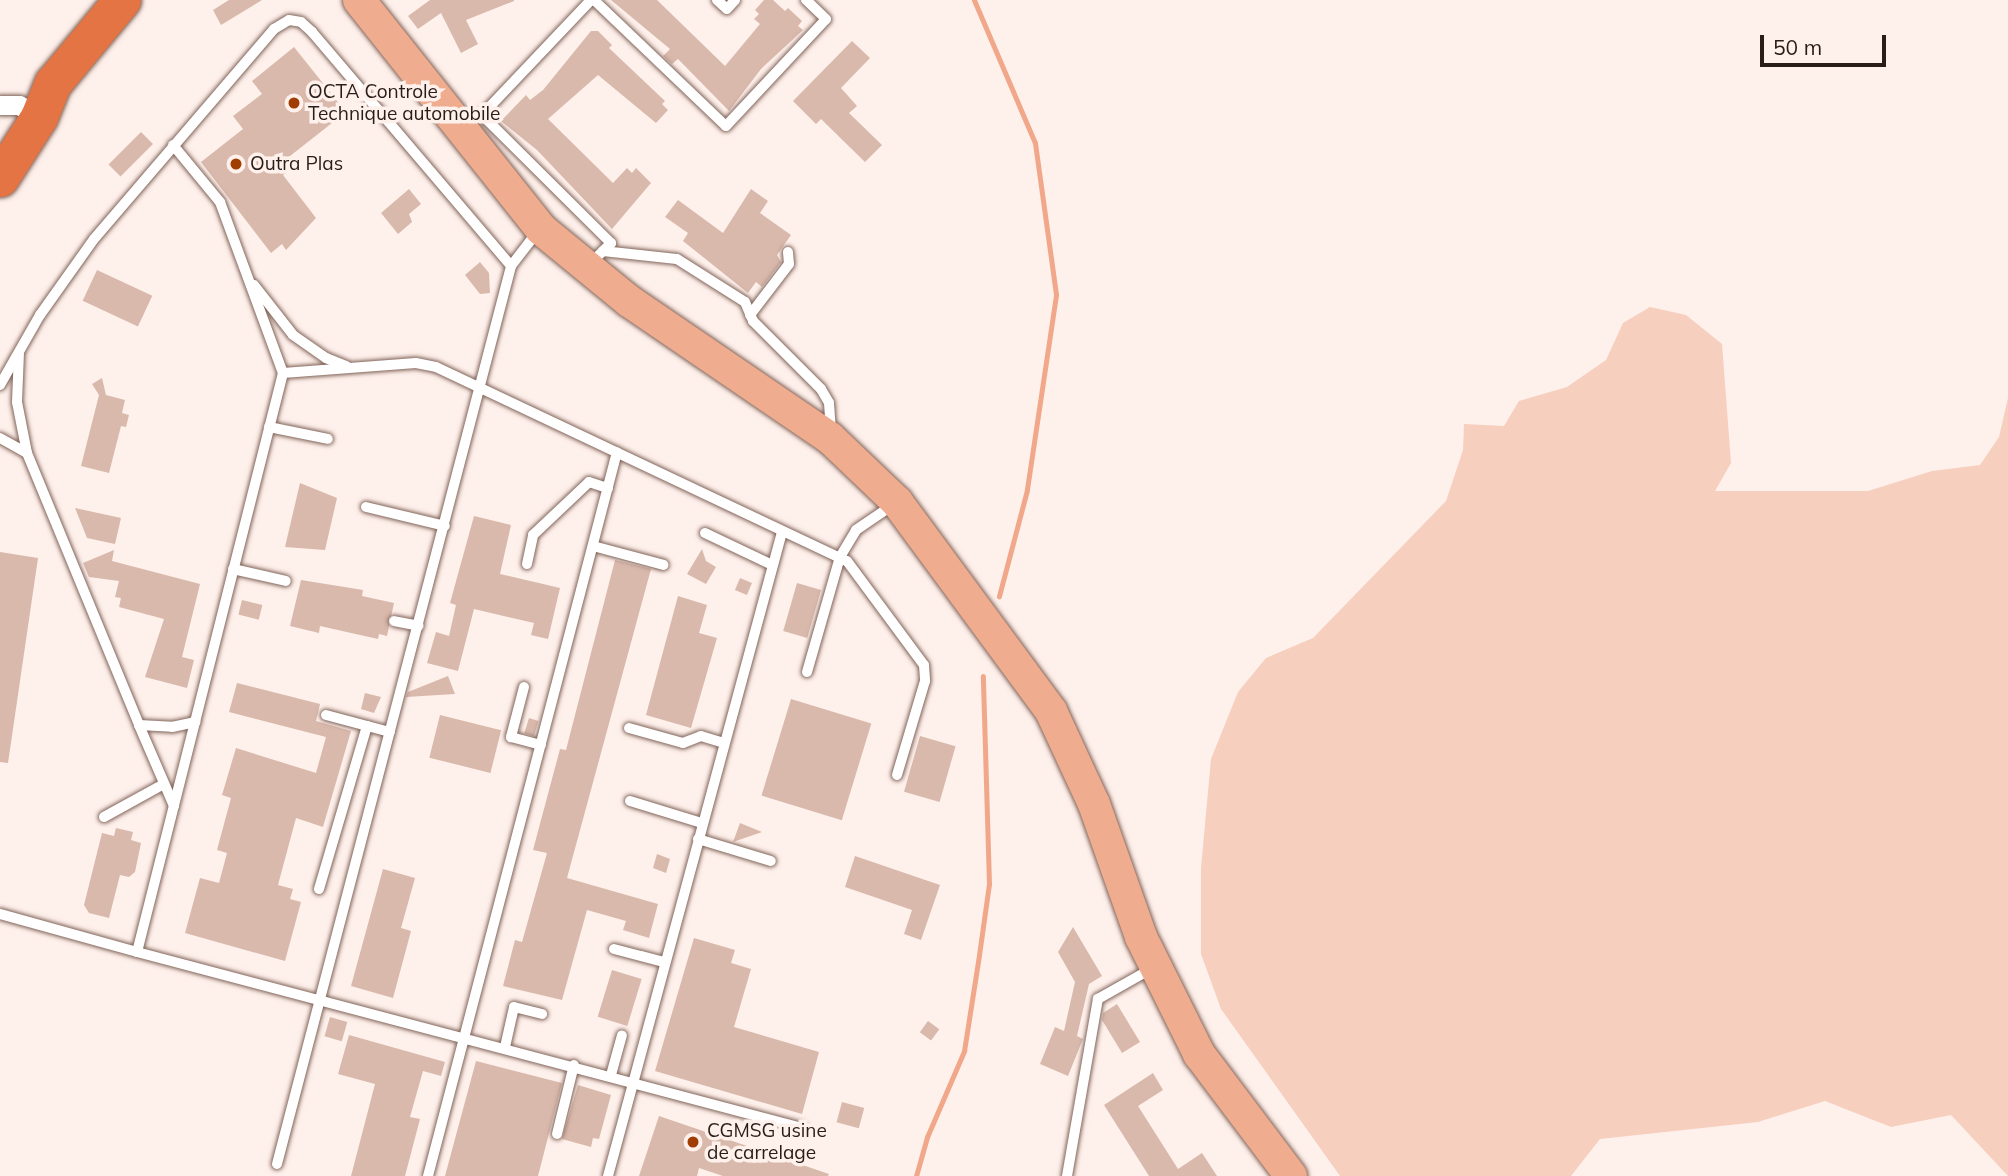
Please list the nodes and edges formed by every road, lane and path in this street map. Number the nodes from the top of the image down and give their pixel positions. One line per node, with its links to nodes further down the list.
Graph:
1 (122, 0): 9 (highway)
2 (146, 0): 9 (highway)
3 (592, 0): 6 (lane); 10 (lane)
4 (717, 0): 5 (lane)
5 (735, 0)
6 (806, 0)
7 (368, 8): 10 (main road)
8 (0, 105): 9 (street)
9 (38, 117): 12 (highway)
10 (473, 124): 13 (main road); 15 (lane)
11 (173, 145): 16 (lane); 17 (lane); 19 (lane)
12 (0, 178)
13 (541, 229): 15 (main road); 16 (lane)
14 (788, 252): 18 (lane)
15 (594, 260): 18 (lane); 26 (main road)
16 (512, 266): 23 (lane)
17 (246, 274): 20 (lane); 21 (lane)
18 (750, 315): 26 (lane)
19 (19, 349): 22 (lane); 29 (lane)
20 (350, 368): 21 (lane); 23 (lane)
21 (283, 373): 24 (lane)
22 (0, 385)
23 (483, 386): 28 (lane); 33 (lane)
24 (269, 427): 27 (lane); 41 (lane)
25 (0, 438): 29 (lane)
26 (830, 438): 31 (main road)
27 (328, 439)
28 (617, 452): 30 (lane); 34 (lane)
29 (27, 453): 49 (lane)
30 (608, 488): 36 (lane); 38 (lane)
31 (897, 502): 37 (lane); 68 (main road)
32 (366, 508): 33 (lane)
33 (445, 526): 44 (lane)
34 (782, 532): 37 (lane); 40 (lane)
35 (705, 533): 40 (lane)
36 (593, 546): 39 (lane); 54 (lane)
37 (840, 557): 45 (lane); 55 (lane)
38 (527, 564)
39 (664, 565)
40 (772, 565): 53 (lane)
41 (233, 569): 42 (lane); 48 (lane)
42 (286, 581)
43 (394, 621): 44 (lane)
44 (419, 626): 52 (lane)
45 (807, 672)
46 (524, 687): 54 (lane)
47 (326, 715): 50 (lane)
48 (195, 722): 49 (lane); 58 (lane)
49 (139, 725): 56 (lane)
50 (367, 726): 52 (lane); 63 (lane)
51 (629, 728): 53 (lane)
52 (390, 732): 69 (lane)
53 (724, 743): 60 (lane)
54 (541, 745): 72 (lane)
55 (897, 775)
56 (164, 784): 58 (lane); 59 (lane)
57 (630, 801): 60 (lane)
58 (174, 806): 66 (lane)
59 (104, 817)
60 (702, 823): 61 (lane)
61 (698, 839): 62 (lane); 67 (lane)
62 (771, 861)
63 (318, 889)
64 (0, 914): 66 (lane)
65 (614, 949): 67 (lane)
66 (137, 952): 69 (lane)
67 (664, 962): 76 (lane)
68 (1154, 967): 82 (lane); 83 (main road)
69 (320, 999): 72 (lane); 79 (lane)
70 (542, 1014): 73 (lane)
71 (622, 1035): 75 (lane)
72 (464, 1036): 73 (lane); 80 (lane)
73 (505, 1047): 74 (lane)
74 (574, 1065): 75 (lane); 78 (lane)
75 (611, 1074): 76 (lane)
76 (632, 1080): 77 (lane); 81 (lane)
77 (802, 1128)
78 (557, 1134)
79 (277, 1164)
80 (428, 1176)
81 (608, 1176)
82 (1067, 1176)
83 (1291, 1176)

